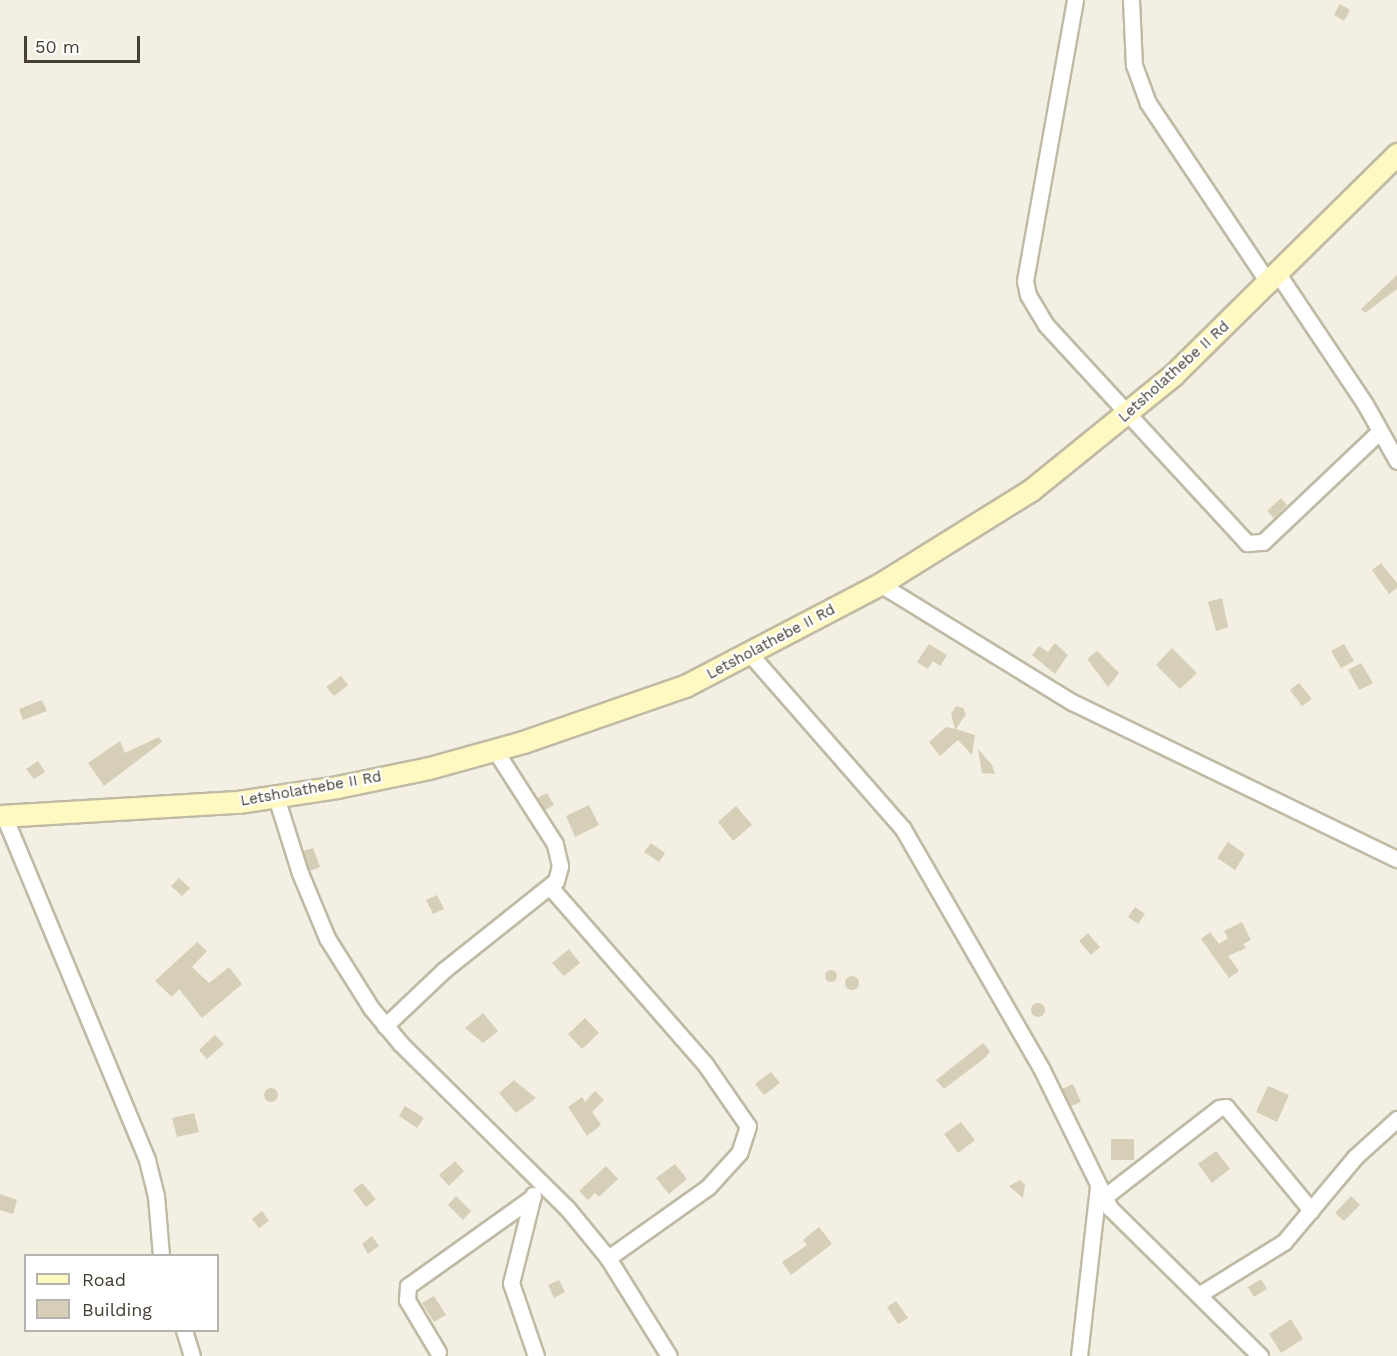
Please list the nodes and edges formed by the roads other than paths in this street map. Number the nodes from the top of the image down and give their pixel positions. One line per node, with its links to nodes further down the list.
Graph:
1 (1075, 0): 5 (street)
2 (1131, 0): 4 (street)
3 (1397, 154): 4 (street, Letsholathebe II Rd)
4 (1274, 279): 5 (street, Letsholathebe II Rd); 6 (street)
5 (1131, 413): 6 (street); 8 (street, Letsholathebe II Rd)
6 (1380, 430): 7 (street)
7 (1397, 461)
8 (880, 584): 9 (street, Letsholathebe II Rd); 13 (street)
9 (750, 654): 10 (street, Letsholathebe II Rd); 18 (street)
10 (495, 750): 11 (street, Letsholathebe II Rd); 14 (street)
11 (276, 797): 12 (street, Letsholathebe II Rd); 15 (street)
12 (2, 816): 21 (street)
13 (1397, 859)
14 (551, 888): 15 (street); 22 (street)
15 (385, 1026): 17 (street)
16 (1397, 1119): 20 (street)
17 (538, 1178): 19 (street); 22 (street)
18 (1100, 1192): 20 (street); 23 (street); 29 (street)
19 (533, 1197): 25 (street); 27 (street)
20 (1311, 1210): 23 (street)
21 (161, 1254)
22 (609, 1258): 28 (street)
23 (1200, 1294): 30 (street)
24 (185, 1332): 26 (street)
25 (438, 1352)
26 (192, 1356)
27 (536, 1356)
28 (669, 1356)
29 (1079, 1356)
30 (1260, 1356)

